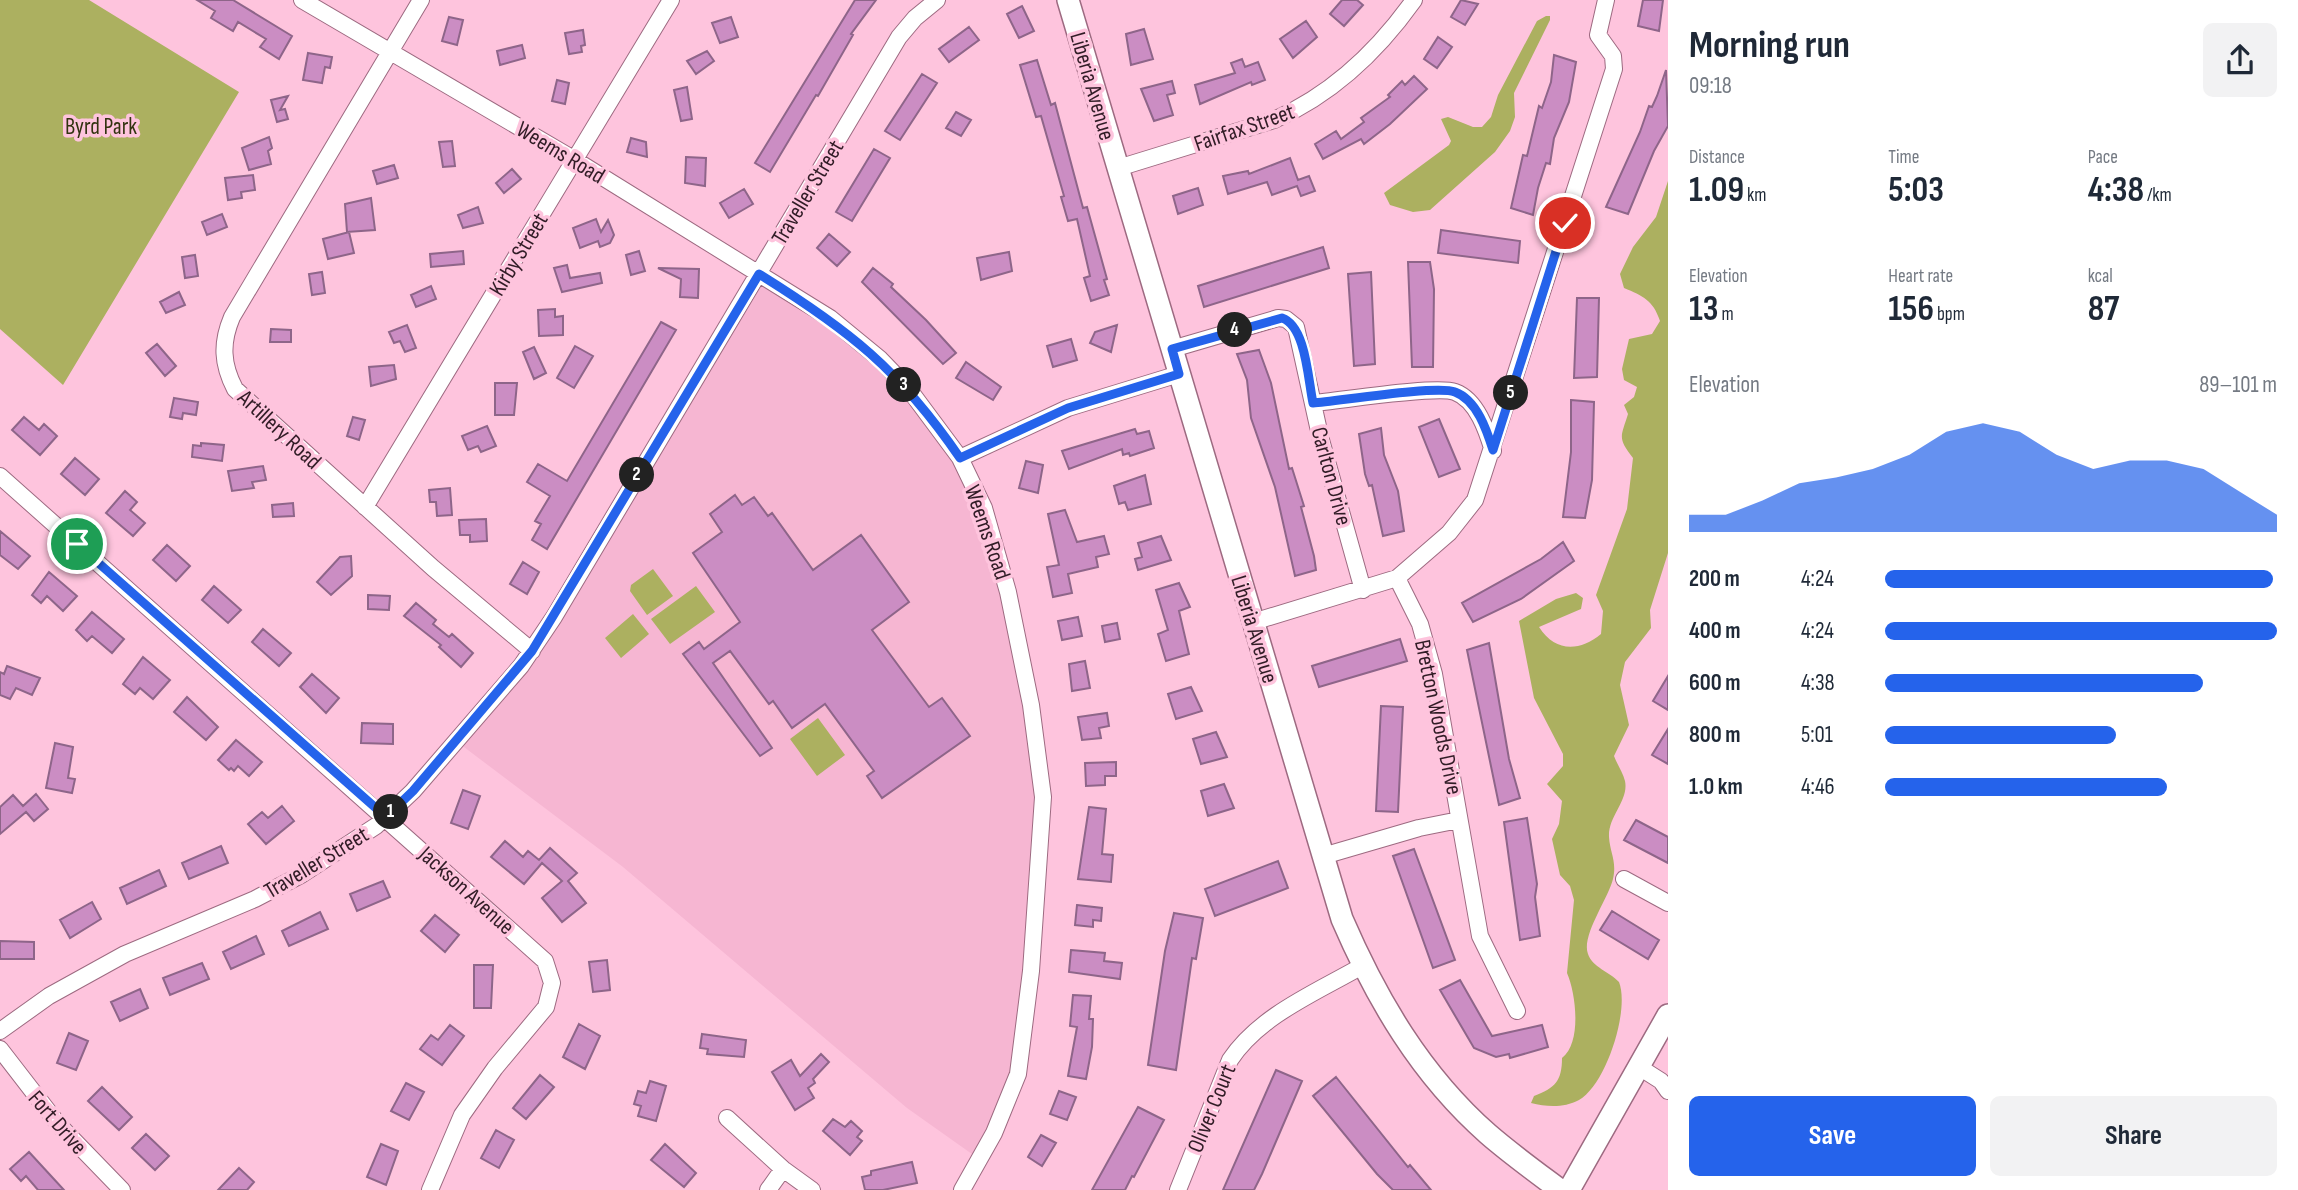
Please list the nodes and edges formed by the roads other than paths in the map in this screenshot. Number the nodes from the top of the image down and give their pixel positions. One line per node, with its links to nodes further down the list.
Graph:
1 (302, 0): 8 (street, Weems Road)
2 (421, 0): 8 (street, Artillery Road)
3 (671, 0): 9 (street, Kirby Street)
4 (937, 0): 11 (street, Traveller Street)
5 (1068, 0): 10 (main road, Liberia Avenue)
6 (1414, 0): 10 (street, Fairfax Street)
7 (1606, 0): 15 (street)
8 (390, 52): 9 (street, Weems Road); 18 (street, Artillery Road)
9 (575, 160): 11 (street, Weems Road); 18 (street, Kirby Street)
10 (1118, 168): 12 (main road, Liberia Avenue)
11 (759, 274): 16 (street, Weems Road); 22 (street, Traveller Street)
12 (1172, 349): 13 (main road, Liberia Avenue); 14 (street, Carlton Drive)
13 (1179, 374): 16 (street); 21 (main road, Liberia Avenue)
14 (1313, 403): 15 (street); 20 (street, Carlton Drive)
15 (1493, 450): 19 (street)
16 (960, 458): 41 (street, Weems Road)
17 (0, 476): 23 (street, Jackson Avenue)
18 (365, 507): 22 (street, Artillery Road)
19 (1397, 578): 20 (street); 24 (street, Bretton Woods Drive)
20 (1363, 590): 21 (street)
21 (1253, 622): 25 (main road, Liberia Avenue)
22 (532, 651): 23 (street, Traveller Street)
23 (386, 817): 31 (street, Traveller Street); 38 (street, Jackson Avenue)
24 (1460, 820): 25 (street, Bretton Woods Drive); 29 (street, Bretton Woods Drive)
25 (1323, 856): 28 (main road, Liberia Avenue)
26 (1624, 879): 27 (street)
27 (1668, 904)
28 (1362, 966): 42 (street, Oliver Court); 43 (main road, Liberia Avenue)
29 (1517, 1011)
30 (1668, 1015): 33 (main road)
31 (0, 1031)
32 (0, 1049): 37 (street, Fort Drive)
33 (1639, 1067): 34 (street); 44 (main road)
34 (1668, 1091)
35 (727, 1118): 36 (street)
36 (783, 1169): 39 (street); 40 (street)
37 (122, 1190)
38 (430, 1190)
39 (768, 1190)
40 (812, 1190)
41 (962, 1190)
42 (1178, 1190)
43 (1560, 1190)
44 (1569, 1190)

